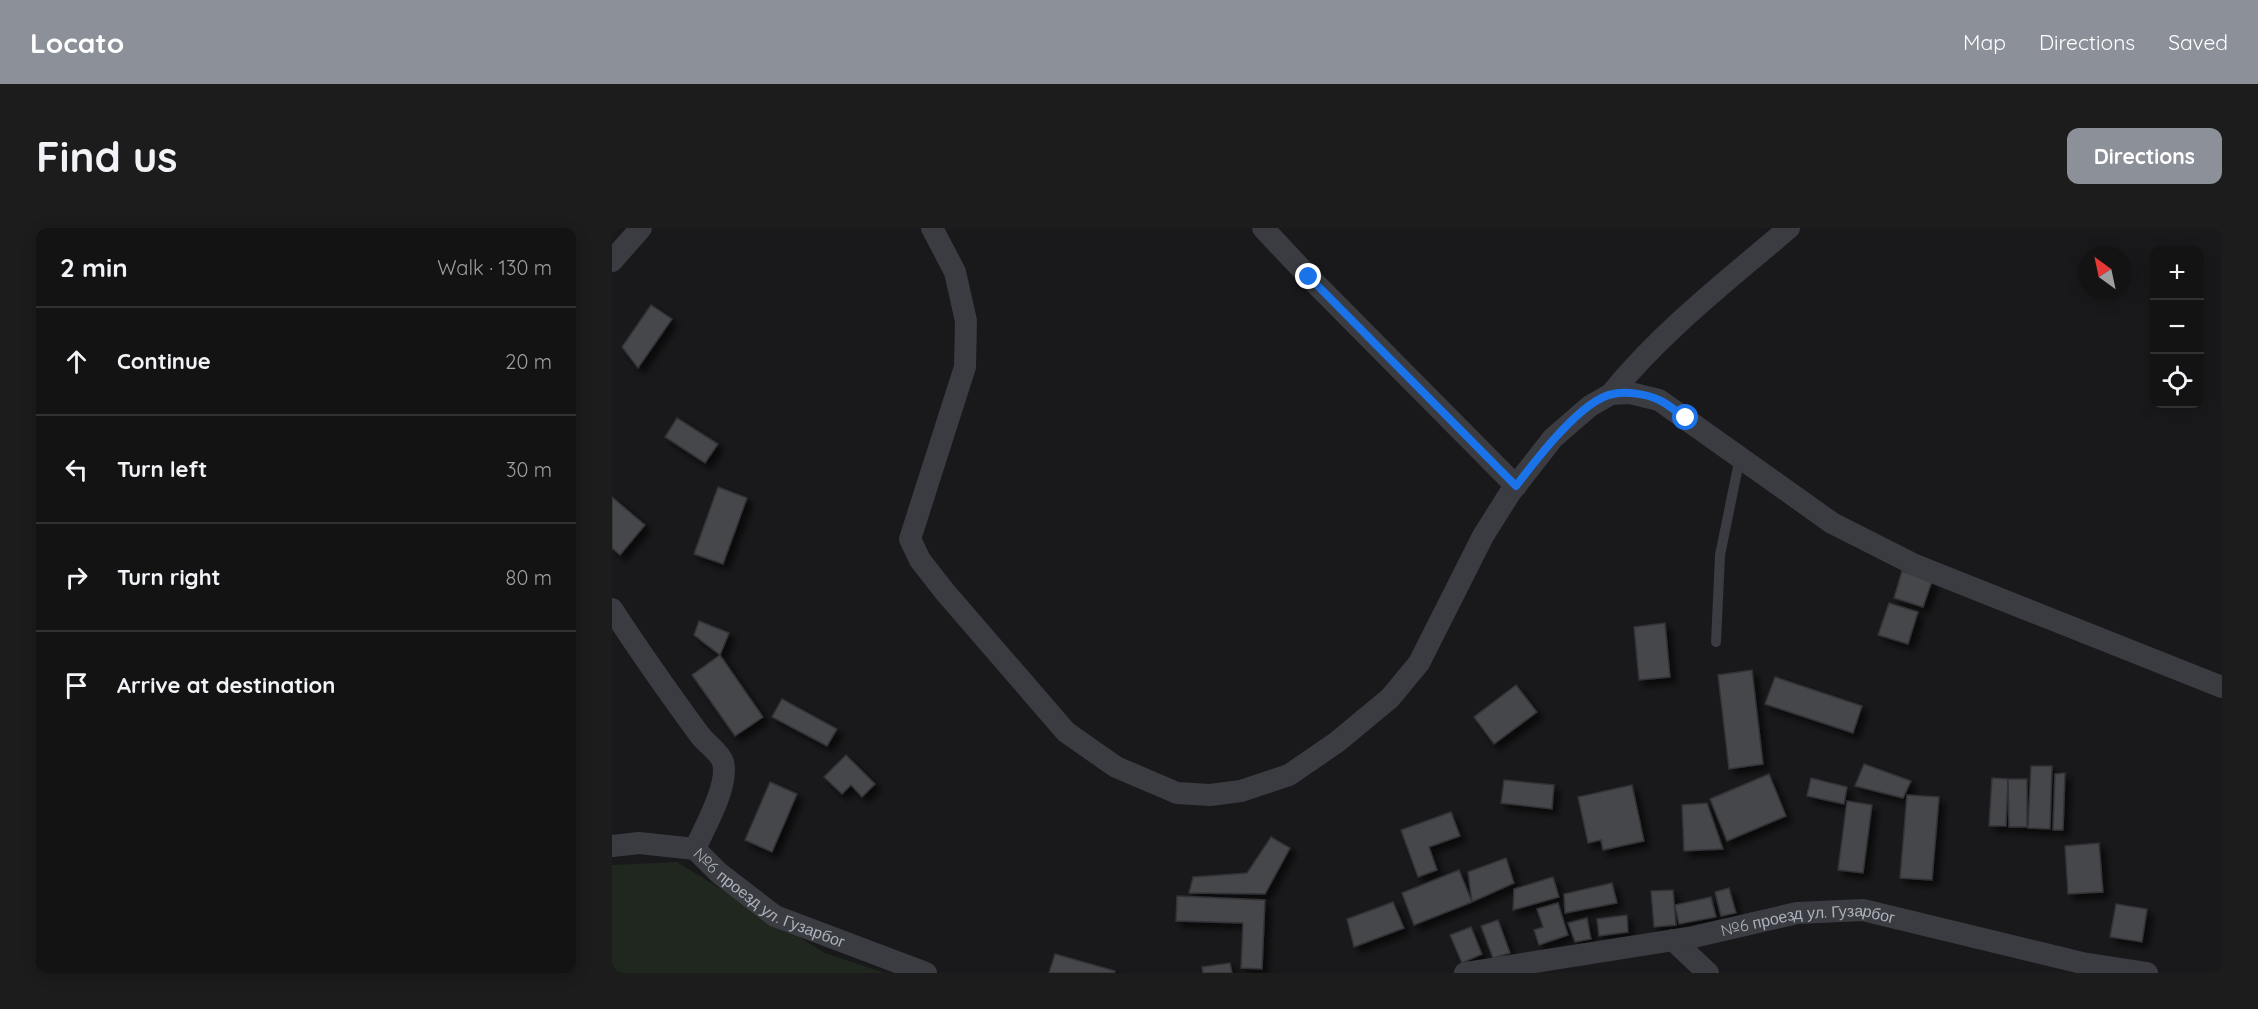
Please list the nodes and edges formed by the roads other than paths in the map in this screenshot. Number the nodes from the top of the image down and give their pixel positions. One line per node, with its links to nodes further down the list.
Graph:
1 (641, 228): 5 (street)
2 (932, 228): 8 (street)
3 (1263, 228): 8 (street)
4 (1789, 228): 6 (street)
5 (612, 261)
6 (1611, 394): 7 (street); 8 (street)
7 (1740, 457): 10 (lane); 11 (street)
8 (1516, 486)
9 (612, 609): 13 (street)
10 (1716, 642)
11 (2222, 687)
12 (612, 846): 13 (street, №6 проезд ул. Гузарбог)
13 (695, 849): 15 (street, №6 проезд ул. Гузарбог)
14 (1673, 940): 16 (street, №6 проезд ул. Гузарбог); 17 (street); 18 (street, №6 проезд ул. Гузарбог)
15 (926, 973)
16 (1465, 973)
17 (1708, 973)
18 (2147, 973)

